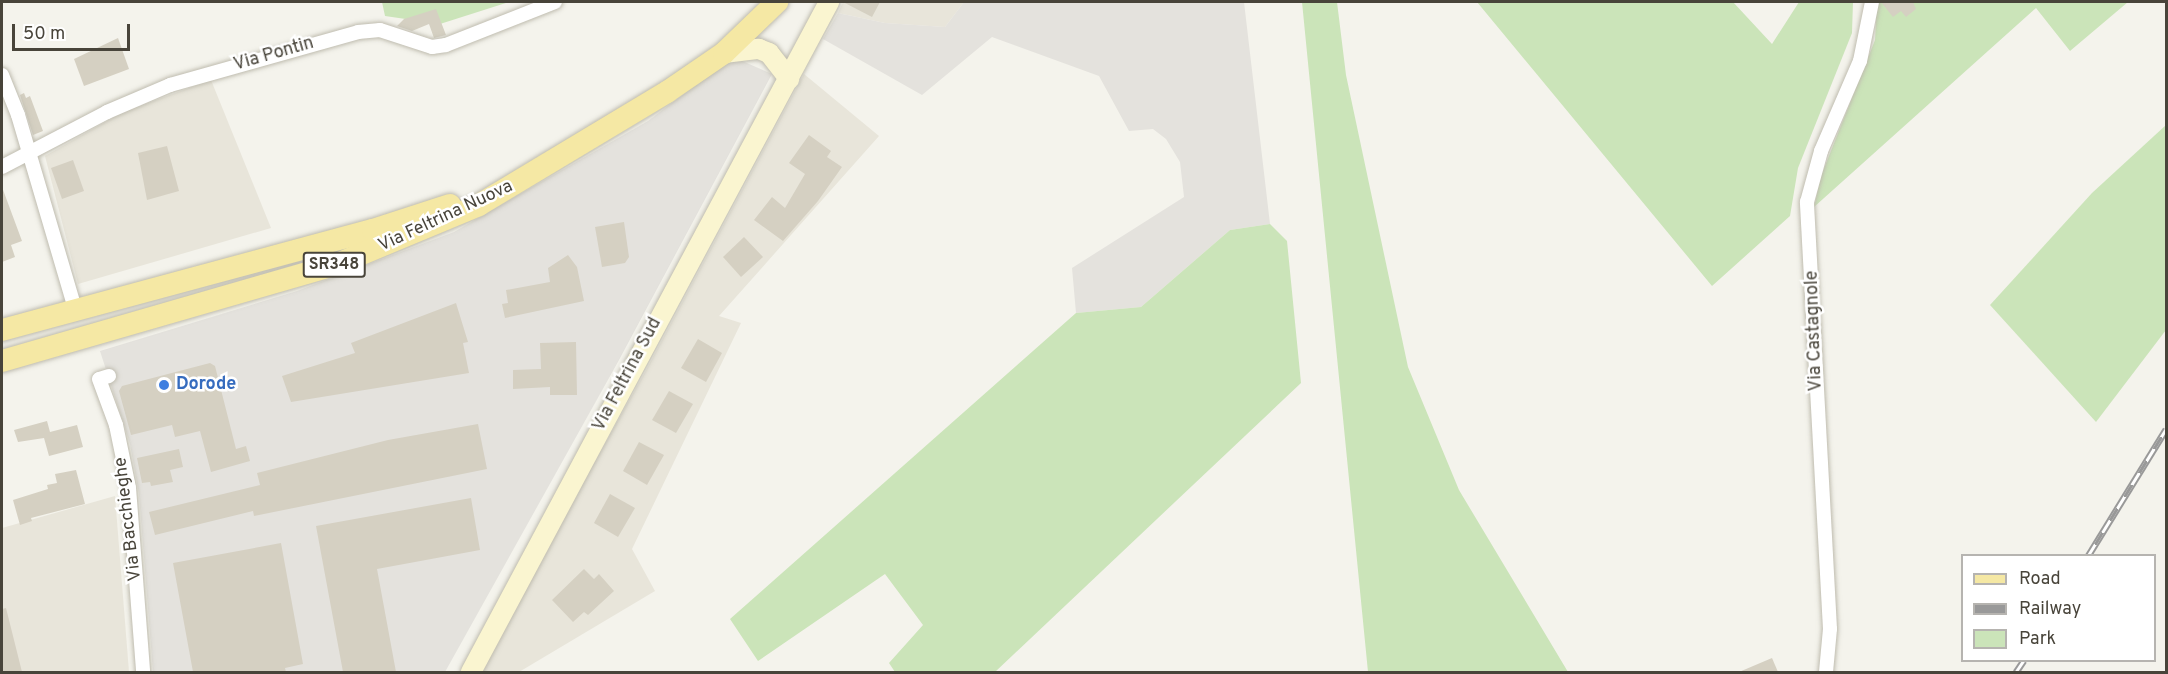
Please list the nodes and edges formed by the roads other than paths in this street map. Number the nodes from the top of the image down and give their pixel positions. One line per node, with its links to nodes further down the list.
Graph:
1 (555, 2): 8 (street, Via Pontin)
2 (777, 2): 5 (main road, Via Feltrina Nuova / SR348)
3 (829, 2): 7 (main road, Via Feltrina Sud)
4 (1872, 2): 17 (street, Via Castagnole)
5 (724, 52): 7 (main road); 9 (main road, Via Feltrina Nuova / SR348)
6 (2, 75): 8 (street)
7 (789, 79): 16 (main road, Via Feltrina Sud)
8 (29, 154): 10 (street, Via Pontin); 11 (street)
9 (552, 165): 11 (main road); 13 (main road, Via Feltrina Nuova / SR348)
10 (2, 167)
11 (75, 309): 12 (main road)
12 (2, 330)
13 (2, 361)
14 (109, 376): 15 (street, Via Bacchieghe)
15 (143, 672)
16 (471, 672)
17 (1826, 672)

